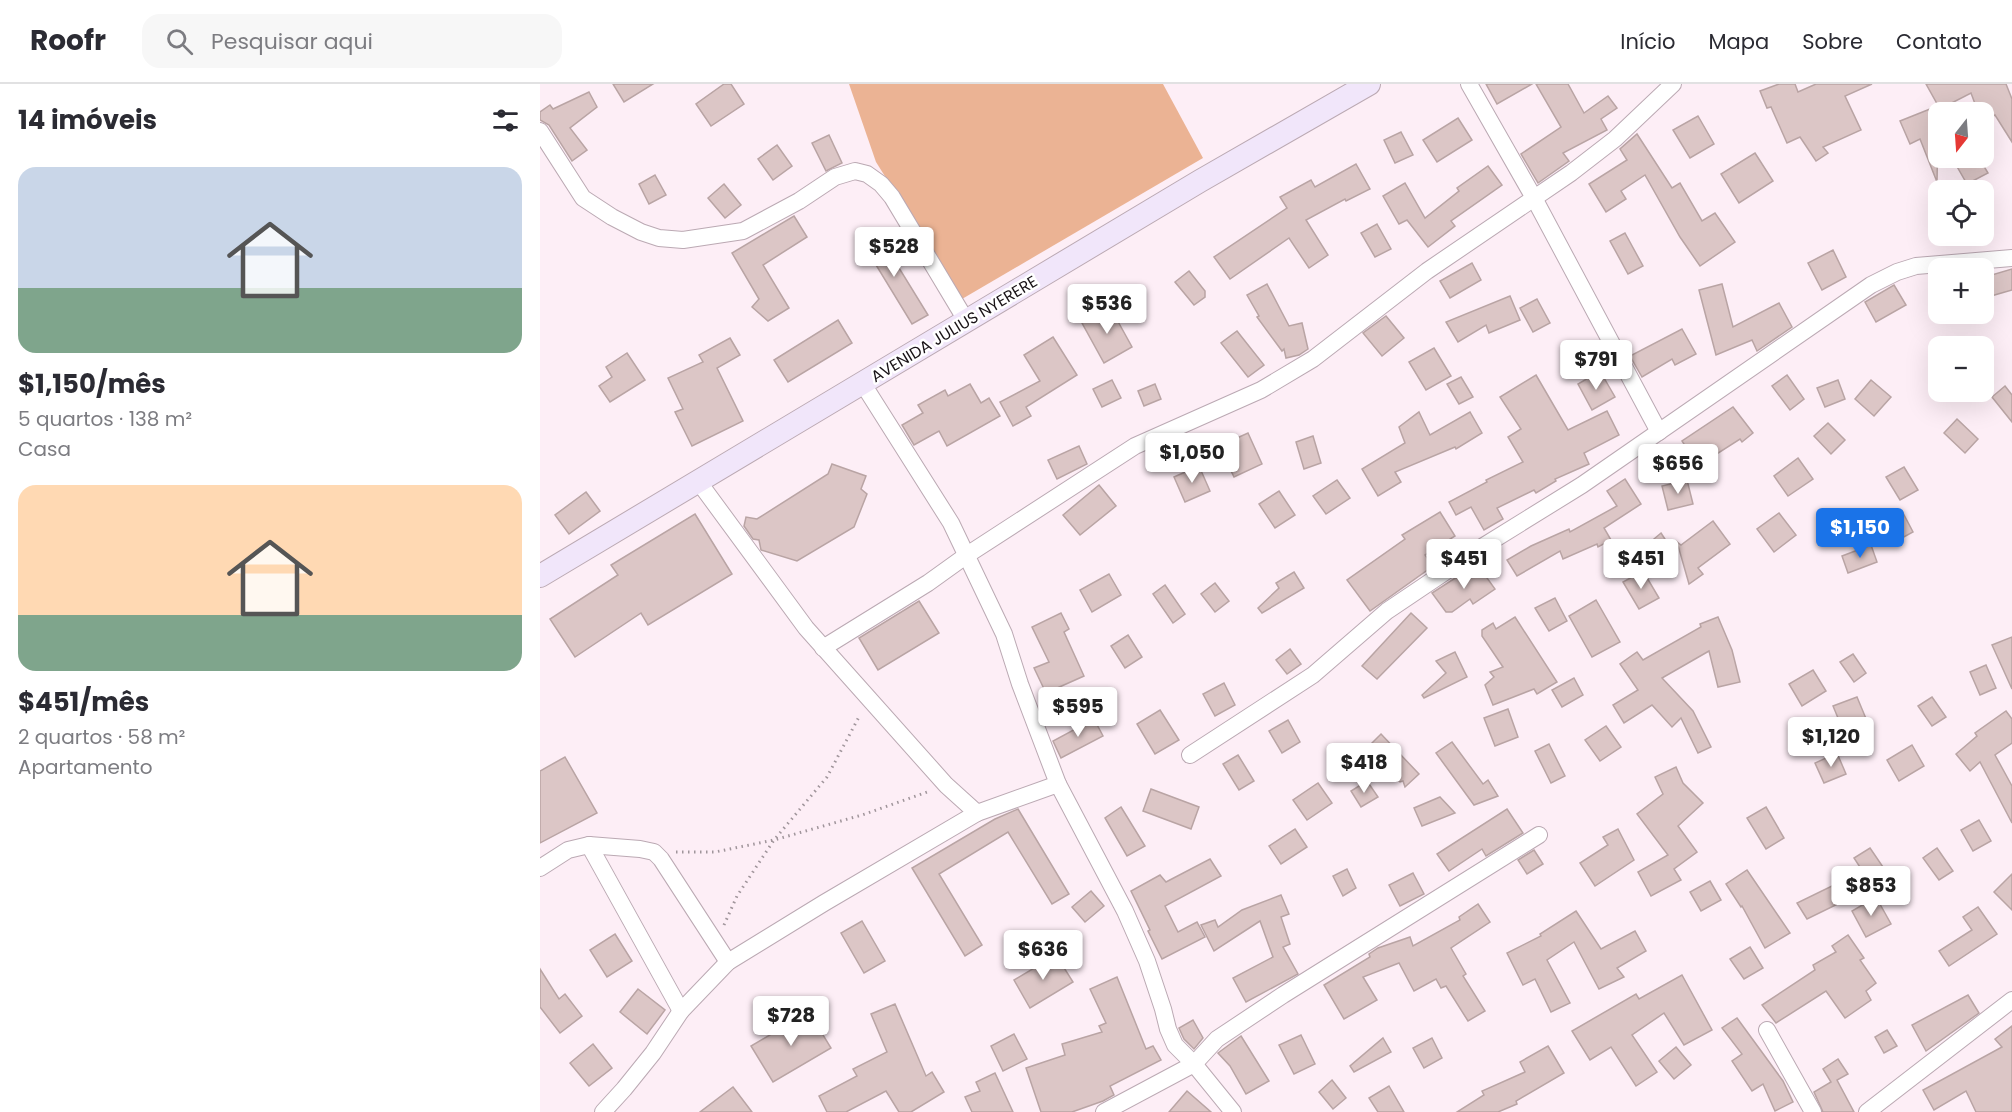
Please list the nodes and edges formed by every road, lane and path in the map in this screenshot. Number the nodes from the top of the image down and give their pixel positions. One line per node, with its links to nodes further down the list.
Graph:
1 (1369, 84): 7 (street, AVENIDA JULIUS NYERERE)
2 (1469, 84): 5 (street)
3 (1673, 84): 5 (street)
4 (540, 131): 7 (street)
5 (1534, 198): 9 (street); 11 (street)
6 (2012, 258): 9 (street)
7 (967, 322): 8 (street, AVENIDA JULIUS NYERERE)
8 (863, 384): 10 (street, AVENIDA JULIUS NYERERE); 11 (street)
9 (1659, 432): 15 (street)
10 (698, 481): 12 (street, AVENIDA JULIUS NYERERE); 13 (street)
11 (967, 555): 13 (street); 16 (street)
12 (540, 576)
13 (823, 648): 14 (street)
14 (868, 699): 17 (street); 20 (path)
15 (1190, 755)
16 (1058, 784): 18 (street); 28 (street)
17 (946, 785): 18 (street); 20 (path)
18 (977, 813): 24 (street)
19 (1539, 835): 28 (street)
20 (774, 840): 22 (path); 24 (path)
21 (589, 845): 22 (street); 23 (street); 26 (street)
22 (654, 852): 24 (street)
23 (540, 868)
24 (724, 956): 26 (street)
25 (2012, 1000): 33 (street)
26 (681, 1011): 29 (street)
27 (1767, 1030): 32 (street)
28 (1194, 1064): 30 (street); 31 (street)
29 (603, 1112)
30 (1104, 1112)
31 (1233, 1112)
32 (1813, 1112)
33 (1867, 1112)

